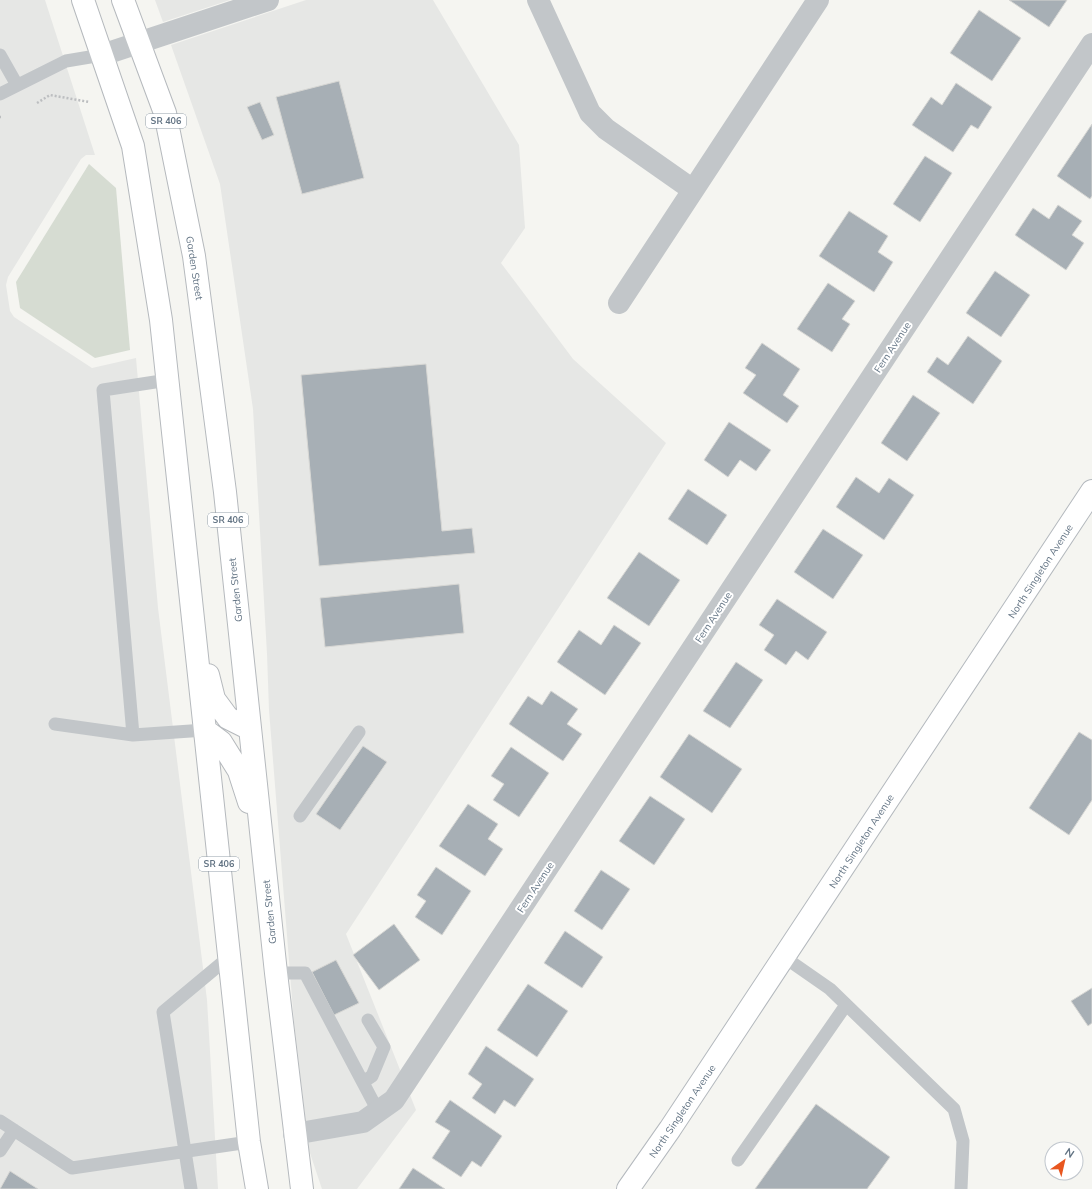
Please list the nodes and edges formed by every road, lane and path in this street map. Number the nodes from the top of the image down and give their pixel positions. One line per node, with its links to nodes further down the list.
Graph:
1 (83, 0): 9 (main road, SR 406)
2 (123, 0): 6 (main road, Garden Street / SR 406)
3 (268, 0): 6 (street)
4 (538, 0): 14 (street)
5 (818, 0): 14 (street)
6 (139, 42): 9 (street); 20 (main road, Garden Street / SR 406)
7 (1092, 44): 32 (street, Fern Avenue)
8 (0, 55): 10 (lane)
9 (102, 55): 10 (lane); 16 (main road, SR 406)
10 (17, 85): 11 (lane)
11 (0, 94)
12 (89, 102): 13 (path)
13 (37, 103)
14 (693, 190): 15 (street)
15 (618, 304)
16 (168, 380): 18 (main road, SR 406); 23 (lane)
17 (1092, 492): 27 (main road, North Singleton Avenue)
18 (193, 624): 20 (main road); 21 (main road, SR 406)
19 (55, 724): 23 (lane)
20 (250, 729): 25 (main road, Garden Street / SR 406)
21 (205, 730): 23 (lane); 25 (main road); 26 (main road, SR 406)
22 (359, 732): 24 (lane)
23 (133, 735)
24 (300, 816)
25 (262, 839): 28 (main road, Garden Street / SR 406)
26 (229, 957): 36 (main road, SR 406); 38 (lane)
27 (784, 957): 29 (lane); 43 (main road, North Singleton Avenue)
28 (276, 973): 31 (lane); 35 (main road, Garden Street / SR 406)
29 (846, 1005): 39 (lane); 44 (lane)
30 (368, 1020): 31 (lane)
31 (363, 1082): 32 (lane)
32 (378, 1111): 35 (street, Fern Avenue)
33 (0, 1121): 34 (lane)
34 (14, 1130): 37 (lane); 38 (lane)
35 (294, 1134): 42 (main road, Garden Street / SR 406)
36 (249, 1142): 38 (lane); 41 (main road, SR 406)
37 (0, 1151)
38 (185, 1152): 40 (lane)
39 (738, 1160)
40 (191, 1189)
41 (257, 1189)
42 (302, 1189)
43 (628, 1189)
44 (961, 1189)

